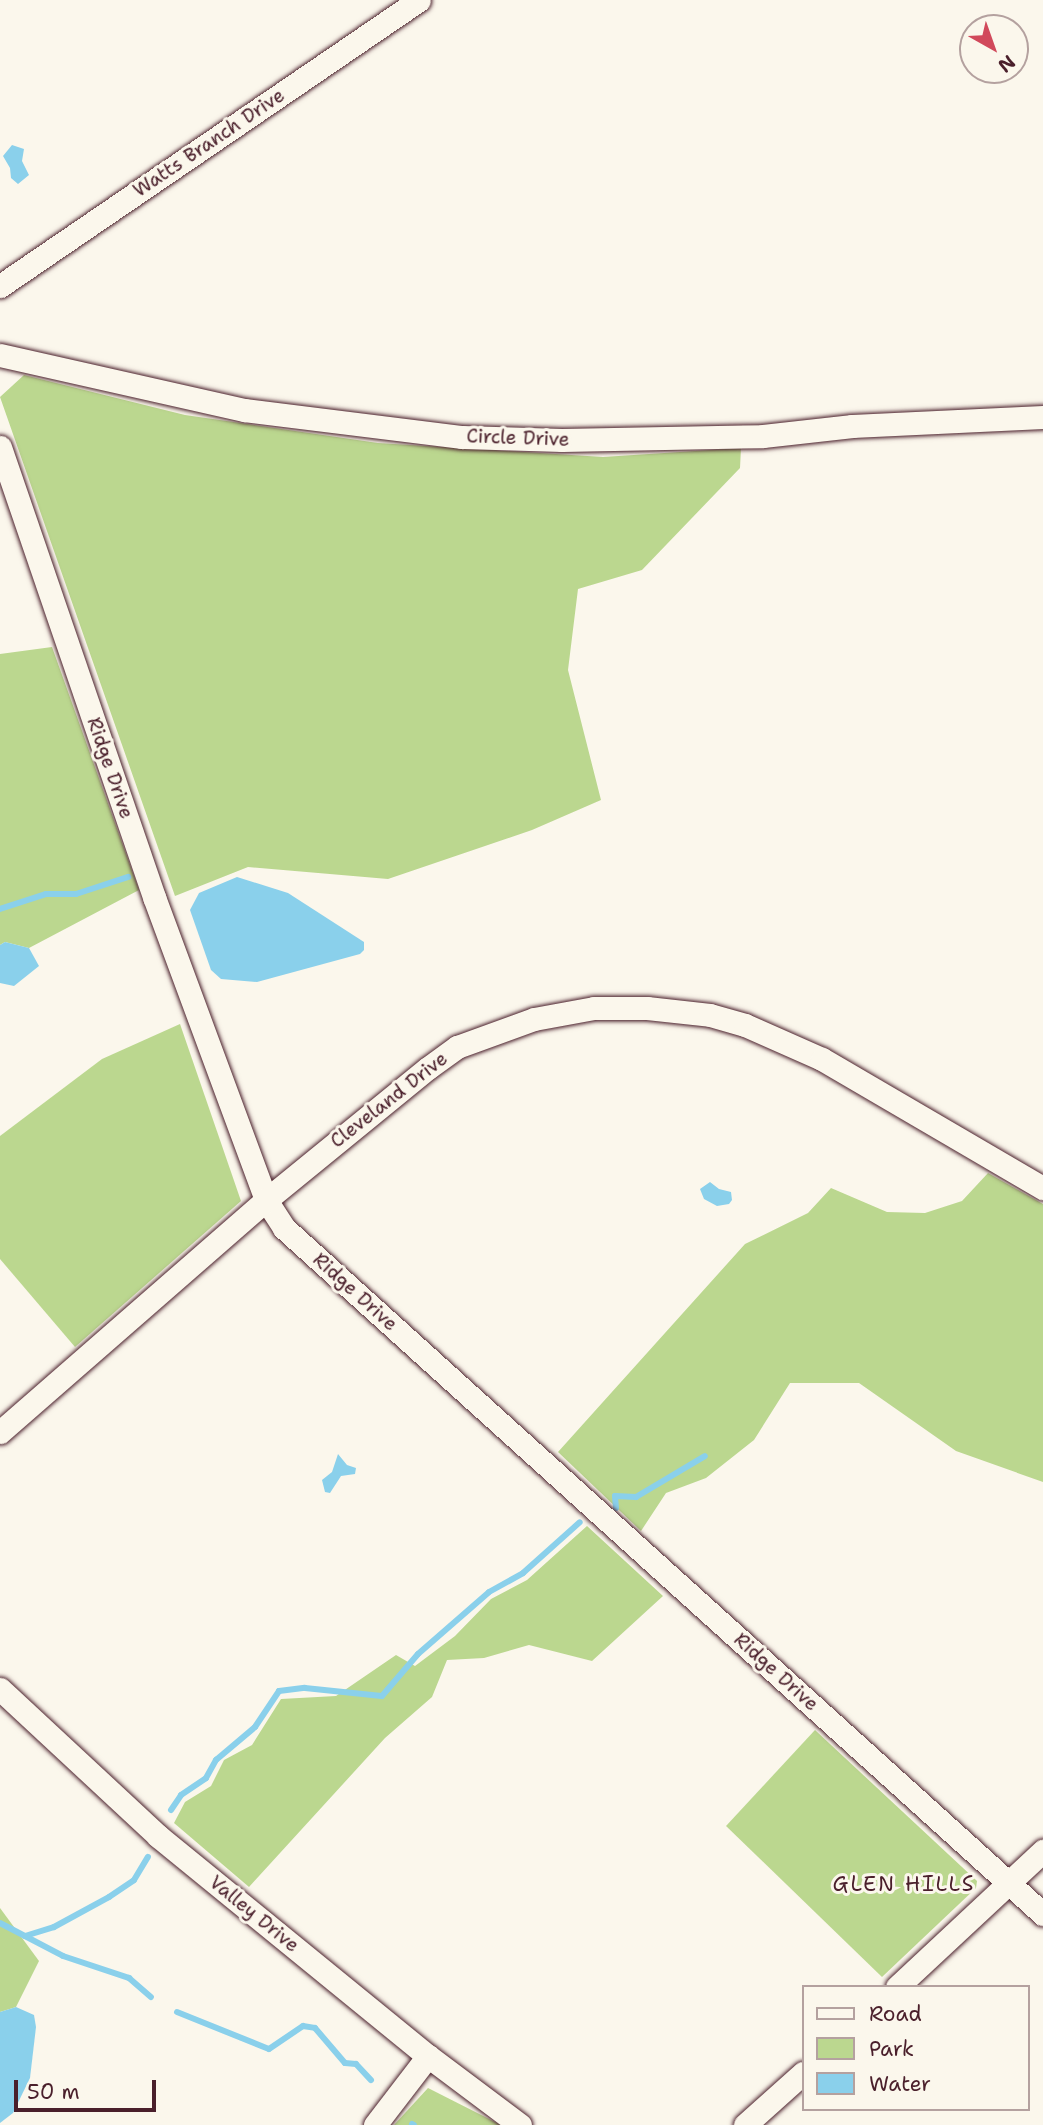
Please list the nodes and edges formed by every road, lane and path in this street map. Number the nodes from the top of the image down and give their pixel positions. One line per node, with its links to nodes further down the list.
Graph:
1 (417, 0): 2 (street, Watts Branch Drive)
2 (0, 286)
3 (0, 355): 4 (street, Circle Drive)
4 (1043, 417)
5 (0, 447): 7 (street, Ridge Drive)
6 (1043, 1188): 7 (street, Cleveland Drive)
7 (265, 1200): 8 (street, Cleveland Drive); 11 (street, Ridge Drive)
8 (0, 1432)
9 (0, 1689): 14 (street, Valley Drive)
10 (1043, 1851): 11 (street)
11 (1007, 1882): 12 (street, Ridge Drive); 13 (street)
12 (1043, 1914)
13 (899, 1985)
14 (428, 2056): 16 (street); 17 (street, Valley Drive)
15 (802, 2074): 18 (street)
16 (375, 2125)
17 (520, 2125)
18 (746, 2125)

